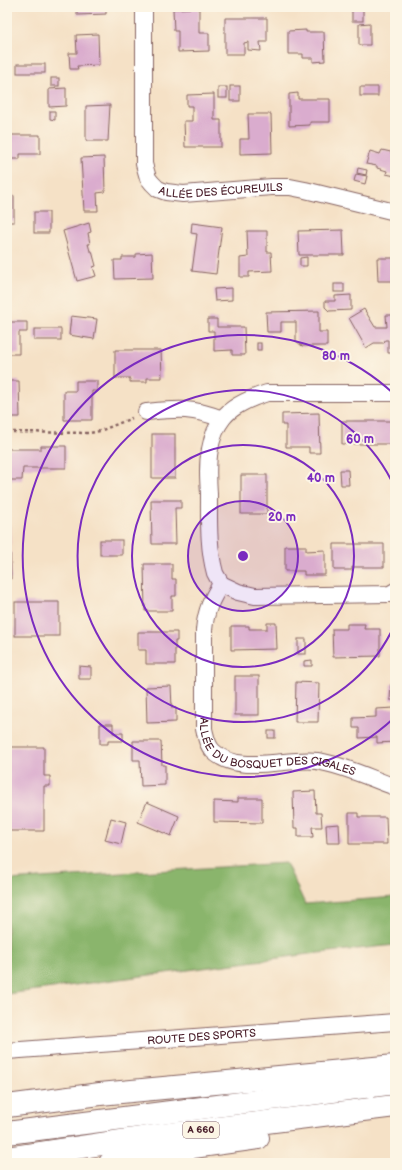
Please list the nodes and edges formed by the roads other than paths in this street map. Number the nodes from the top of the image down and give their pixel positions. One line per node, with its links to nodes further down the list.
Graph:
1 (144, 7): 2 (street, ALLÉE DES ÉCUREUILS)
2 (395, 212)
3 (395, 393): 5 (street)
4 (146, 412): 5 (street)
5 (222, 419): 6 (street)
6 (221, 584): 7 (street); 8 (street, ALLÉE DU BOSQUET DES CIGALES)
7 (395, 591)
8 (395, 787)
9 (395, 1022): 10 (street, ROUTE DES SPORTS)
10 (7, 1051)
11 (395, 1066): 13 (highway)
12 (395, 1083): 16 (highway, A 660)
13 (7, 1106)
14 (395, 1106): 17 (highway, A 660)
15 (395, 1120): 18 (highway)
16 (7, 1133)
17 (7, 1158)
18 (110, 1163)

